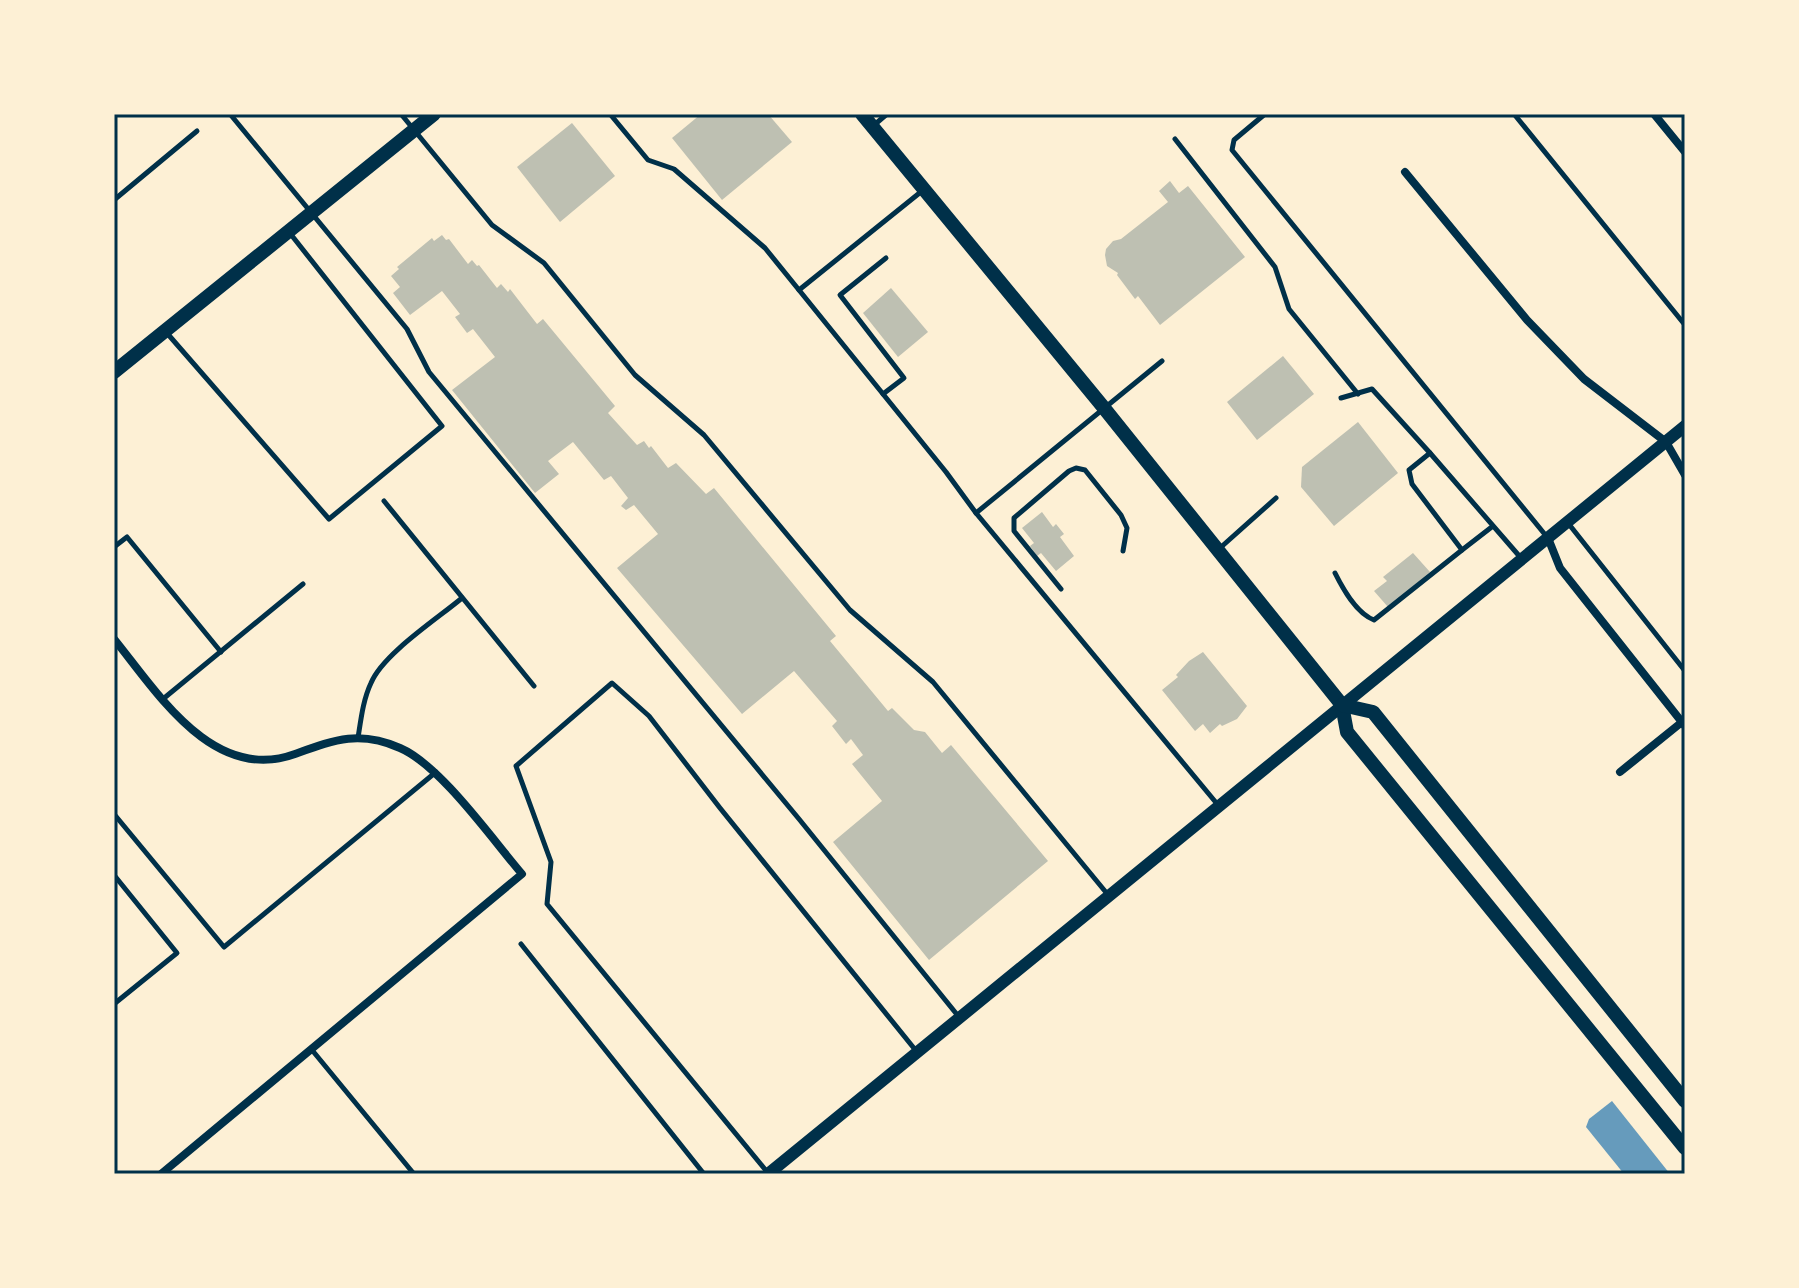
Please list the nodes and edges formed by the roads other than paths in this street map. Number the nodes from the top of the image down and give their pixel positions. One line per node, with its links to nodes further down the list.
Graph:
1 (230, 114): 18 (lane)
2 (401, 114): 11 (lane)
3 (434, 114): 11 (main road)
4 (610, 114): 21 (lane)
5 (862, 114): 10 (main road)
6 (887, 114): 10 (lane)
7 (1265, 114): 39 (lane)
8 (1514, 114): 22 (lane)
9 (1654, 114): 14 (street)
10 (873, 127): 16 (main road)
11 (413, 130): 18 (main road); 62 (lane)
12 (197, 131): 17 (lane)
13 (1175, 139): 27 (lane)
14 (1685, 152)
15 (1405, 172): 31 (street)
16 (923, 190): 21 (lane); 29 (main road)
17 (114, 200)
18 (312, 214): 19 (main road); 65 (lane)
19 (289, 232): 23 (main road); 23 (lane)
20 (886, 258): 26 (lane)
21 (799, 290): 26 (lane)
22 (1685, 325)
23 (165, 331): 25 (main road)
24 (1162, 361): 29 (lane)
25 (114, 372)
26 (883, 394): 36 (lane)
27 (1358, 394): 28 (lane); 32 (lane)
28 (1341, 398)
29 (1104, 408): 36 (lane); 41 (main road)
30 (1685, 426): 31 (street)
31 (1666, 442): 33 (street); 37 (street)
32 (1430, 453): 38 (lane); 42 (lane)
33 (1685, 475)
34 (1276, 498): 41 (lane)
35 (384, 501): 48 (lane)
36 (976, 513): 59 (lane)
37 (1567, 522): 39 (street); 51 (lane)
38 (1493, 526): 42 (lane); 44 (lane)
39 (1548, 538): 44 (street); 55 (street)
40 (114, 547): 50 (lane)
41 (1218, 550): 54 (main road)
42 (1462, 550): 45 (lane)
43 (1123, 551): 47 (lane)
44 (1522, 559): 54 (street)
45 (1335, 573)
46 (303, 584): 50 (lane)
47 (1061, 589)
48 (462, 598): 52 (lane); 56 (lane)
49 (114, 639): 53 (street)
50 (221, 652): 53 (lane)
51 (1685, 671)
52 (534, 686)
53 (163, 699): 56 (street)
54 (1342, 705): 59 (street); 68 (main road); 69 (main road)
55 (1683, 724): 58 (street)
56 (358, 738): 57 (street)
57 (436, 772): 60 (lane); 66 (street)
58 (1620, 772)
59 (1219, 805): 62 (street)
60 (114, 814)
61 (114, 875): 64 (lane)
62 (1109, 896): 65 (street)
63 (521, 944): 72 (lane)
64 (114, 1004)
65 (960, 1017): 67 (street)
66 (311, 1049): 70 (street); 71 (lane)
67 (917, 1052): 73 (street); 73 (lane)
68 (1685, 1101)
69 (1685, 1148)
70 (161, 1174)
71 (414, 1174)
72 (704, 1174)
73 (768, 1174)

